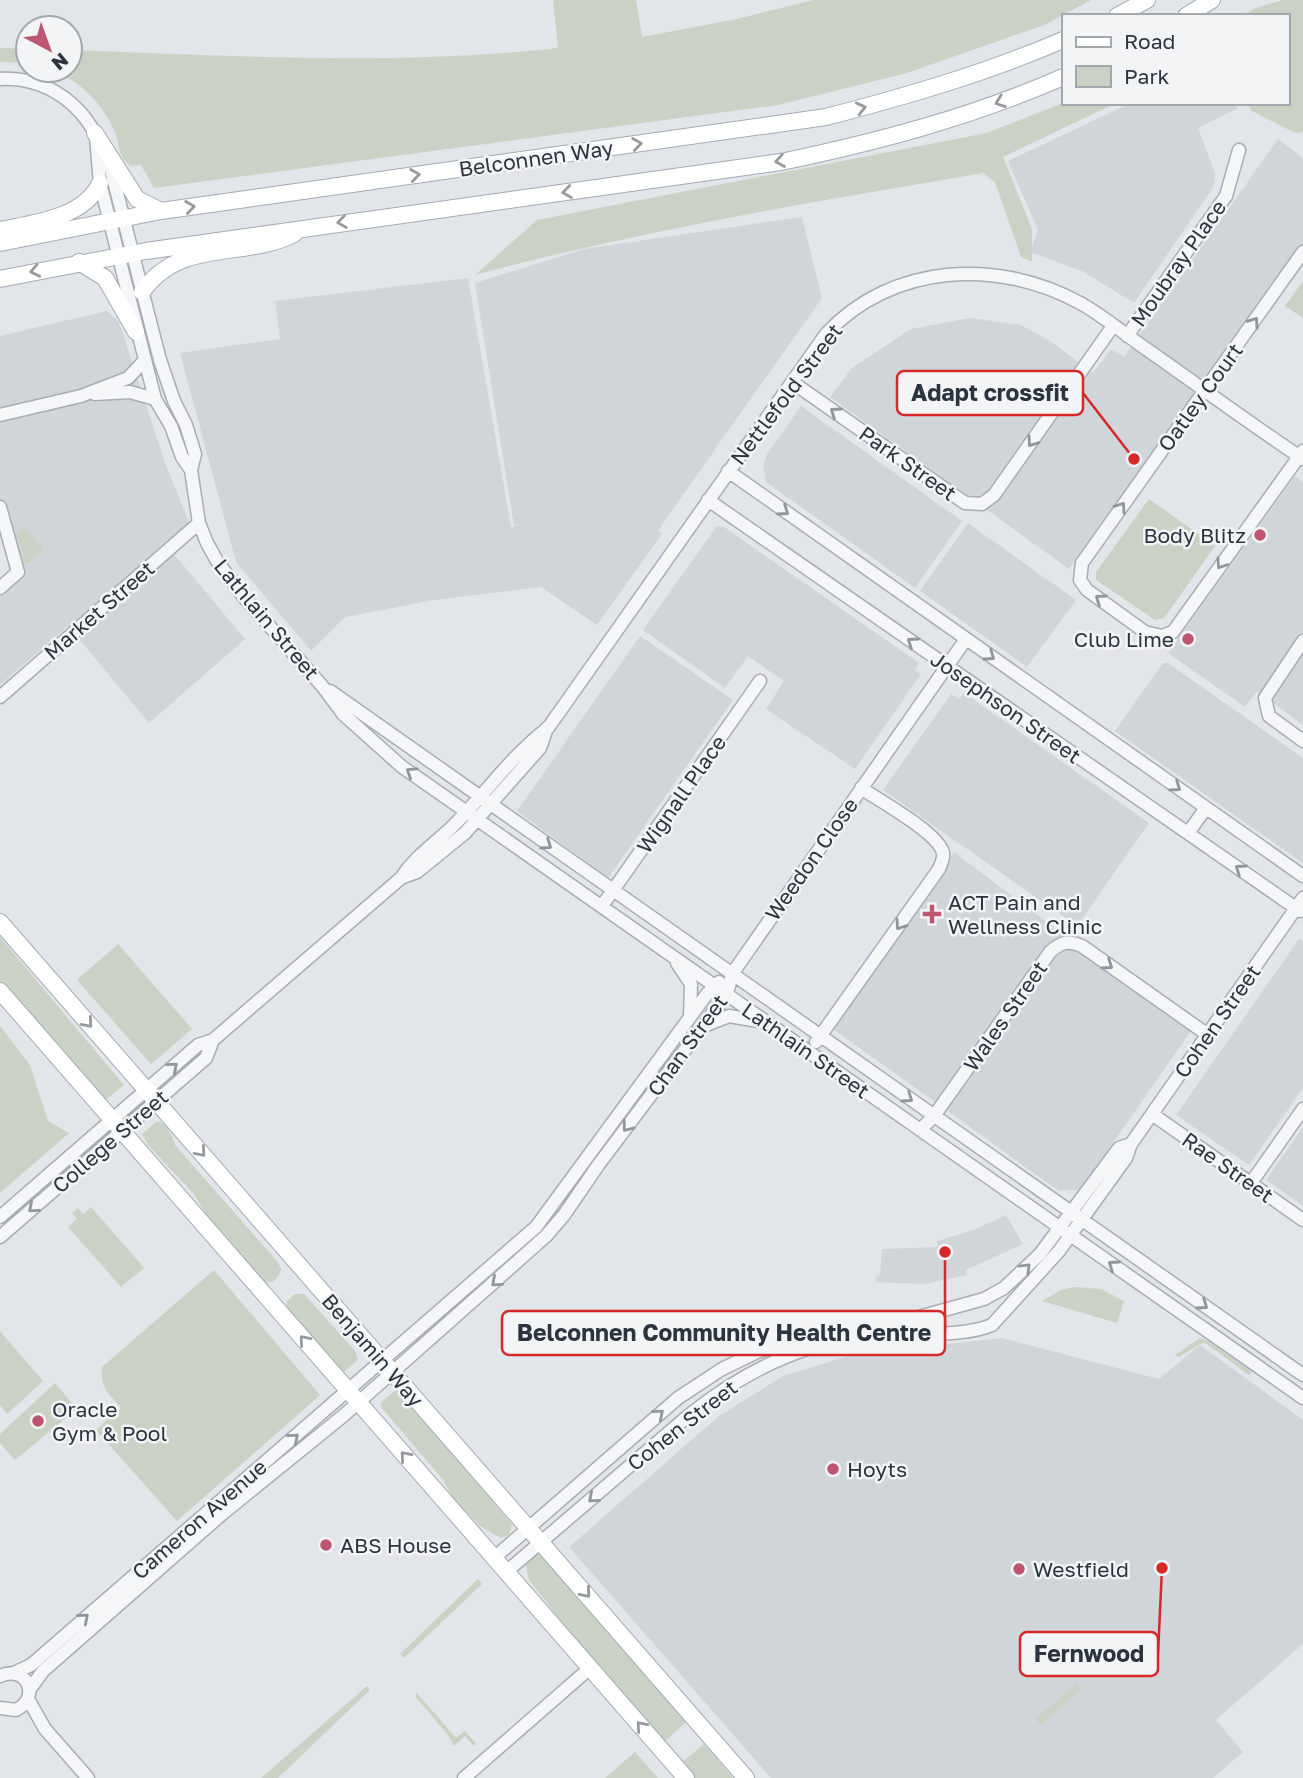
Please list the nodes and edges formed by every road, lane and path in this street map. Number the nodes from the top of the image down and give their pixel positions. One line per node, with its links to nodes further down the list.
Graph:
1 (1147, 0): 3 (main road)
2 (1212, 0): 4 (main road)
3 (1121, 14)
4 (1189, 14)
5 (1062, 40): 11 (main road, Belconnen Way, one-way to 5)
6 (1062, 77): 13 (main road, Belconnen Way, one-way to 13)
7 (0, 79): 8 (street)
8 (95, 133): 10 (street); 11 (main road); 12 (street)
9 (1239, 150): 23 (street, Moubray Place)
10 (100, 183): 12 (street); 14 (main road)
11 (161, 211): 12 (main road, Belconnen Way)
12 (116, 219): 15 (main road, Belconnen Way); 17 (street)
13 (309, 227): 17 (main road, Belconnen Way); 20 (main road)
14 (0, 230)
15 (0, 243)
16 (1303, 252): 26 (street, Oatley Court, one-way to 16)
17 (125, 254): 18 (main road, Belconnen Way); 20 (street, Lathlain Street); 22 (street, Lathlain Street)
18 (79, 262): 19 (main road, Belconnen Way, one-way to 19); 22 (main road)
19 (0, 279)
20 (142, 292): 31 (street, Lathlain Street)
21 (1113, 326): 23 (street, Nettlefold Street); 25 (street, Nettlefold Street); 25 (street, Park Street, one-way to 25)
22 (136, 332): 24 (street, Lathlain Street)
23 (1127, 336): 26 (street, Nettlefold Street)
24 (144, 361): 27 (street); 28 (street, Lathlain Street)
25 (792, 382): 32 (street, Nettlefold Street)
26 (1205, 390): 30 (street, Nettlefold Street); 30 (street, Oatley Court, one-way to 26)
27 (81, 396): 28 (street); 29 (street)
28 (155, 399): 31 (street, Lathlain Street)
29 (0, 415)
30 (1302, 455)
31 (191, 470): 35 (street, Lathlain Street)
32 (728, 471): 33 (street, Nettlefold Street); 37 (street, Josephson Street, one-way to 37)
33 (708, 500): 39 (street, Josephson Street, one-way to 33); 43 (street, Nettlefold Street)
34 (0, 507): 36 (street)
35 (198, 523): 41 (street, Lathlain Street); 42 (street, Market Street)
36 (0, 588)
37 (966, 639): 39 (street); 48 (street, Josephson Street, one-way to 48)
38 (1303, 641): 44 (street)
39 (947, 666): 45 (street); 51 (street, Josephson Street)
40 (760, 681): 54 (street, Wignall Place)
41 (323, 687): 46 (street, Lathlain Street); 49 (street, Lathlain Street, one-way to 41)
42 (0, 697)
43 (548, 727): 46 (street, Nettlefold Street); 47 (street, Nettlefold Street)
44 (1303, 741)
45 (861, 788): 59 (street, Weedon Close); 67 (street, Weedon Close, one-way to 67)
46 (480, 797): 47 (street, Lathlain Street); 49 (street, Nettlefold Street)
47 (492, 805): 50 (street, Nettlefold Street); 54 (street, Lathlain Street, one-way to 54)
48 (1206, 808): 51 (street); 52 (street, Josephson Street)
49 (467, 811): 50 (street, Lathlain Street); 53 (street, College Street)
50 (478, 820): 53 (street, College Street); 55 (street, Lathlain Street)
51 (1188, 833): 56 (street, Josephson Street, one-way to 51)
52 (1303, 876)
53 (401, 878): 69 (street, College Street)
54 (613, 890): 55 (street, Wignall Place); 59 (street, Lathlain Street)
55 (602, 906): 58 (street, Lathlain Street)
56 (1301, 906): 66 (street, Cohen Street)
57 (0, 922): 69 (main road, Benjamin Way, one-way to 69)
58 (673, 956): 60 (street, Lathlain Street); 63 (street)
59 (732, 974): 60 (street, Chan Street); 62 (street, Chan Street); 67 (street, Lathlain Street)
60 (714, 985): 62 (street, Lathlain Street); 63 (street, Chan Street)
61 (0, 991): 73 (main road)
62 (727, 994): 64 (street, Lathlain Street); 65 (street, Chan Street)
63 (690, 1018): 81 (street, Chan Street)
64 (767, 1023): 65 (street); 68 (street, Lathlain Street)
65 (703, 1026): 81 (street, Chan Street, one-way to 81)
66 (1208, 1035): 71 (street, Cohen Street); 72 (street, Wales Street, one-way to 66)
67 (821, 1036): 68 (street, Weedon Close); 72 (street, Lathlain Street, one-way to 72)
68 (809, 1052): 74 (street, Lathlain Street)
69 (151, 1096): 73 (street, College Street); 81 (main road, Benjamin Way, one-way to 81)
70 (1303, 1109): 75 (street)
71 (1152, 1114): 75 (street, Rae Street); 76 (street, Cohen Street)
72 (934, 1116): 74 (street, Wales Street); 76 (street, Lathlain Street)
73 (117, 1125): 77 (street, College Street); 80 (street, College Street, one-way to 80); 83 (main road, one-way to 73)
74 (920, 1130): 79 (street, Lathlain Street)
75 (1251, 1183): 78 (street, Rae Street)
76 (1076, 1216): 79 (street, Cohen Street); 82 (street, Lathlain Street, one-way to 82)
77 (0, 1217)
78 (1303, 1220)
79 (1065, 1231): 84 (street, Lathlain Street, one-way to 79); 85 (street, Cohen Street, one-way to 79); 86 (street, Cohen Street, one-way to 86)
80 (0, 1237)
81 (387, 1367): 83 (street, Cameron Avenue); 85 (main road, Benjamin Way)
82 (1303, 1375)
83 (354, 1397): 87 (main road, one-way to 83); 90 (street, Cameron Avenue, one-way to 83); 91 (street, Cameron Avenue)
84 (1303, 1398)
85 (528, 1527): 86 (main road, Benjamin Way); 87 (street, Cohen Street)
86 (541, 1542): 88 (street, Cohen Street); 97 (main road, Benjamin Way, one-way to 97)
87 (494, 1558): 88 (main road)
88 (506, 1572): 89 (main road)
89 (590, 1668): 95 (street); 96 (main road, one-way to 89)
90 (6, 1673): 91 (street)
91 (29, 1694): 92 (street, Cameron Avenue); 93 (street)
92 (5, 1710): 93 (street)
93 (45, 1728): 94 (street)
94 (88, 1778)
95 (464, 1778)
96 (685, 1778)
97 (746, 1778)

